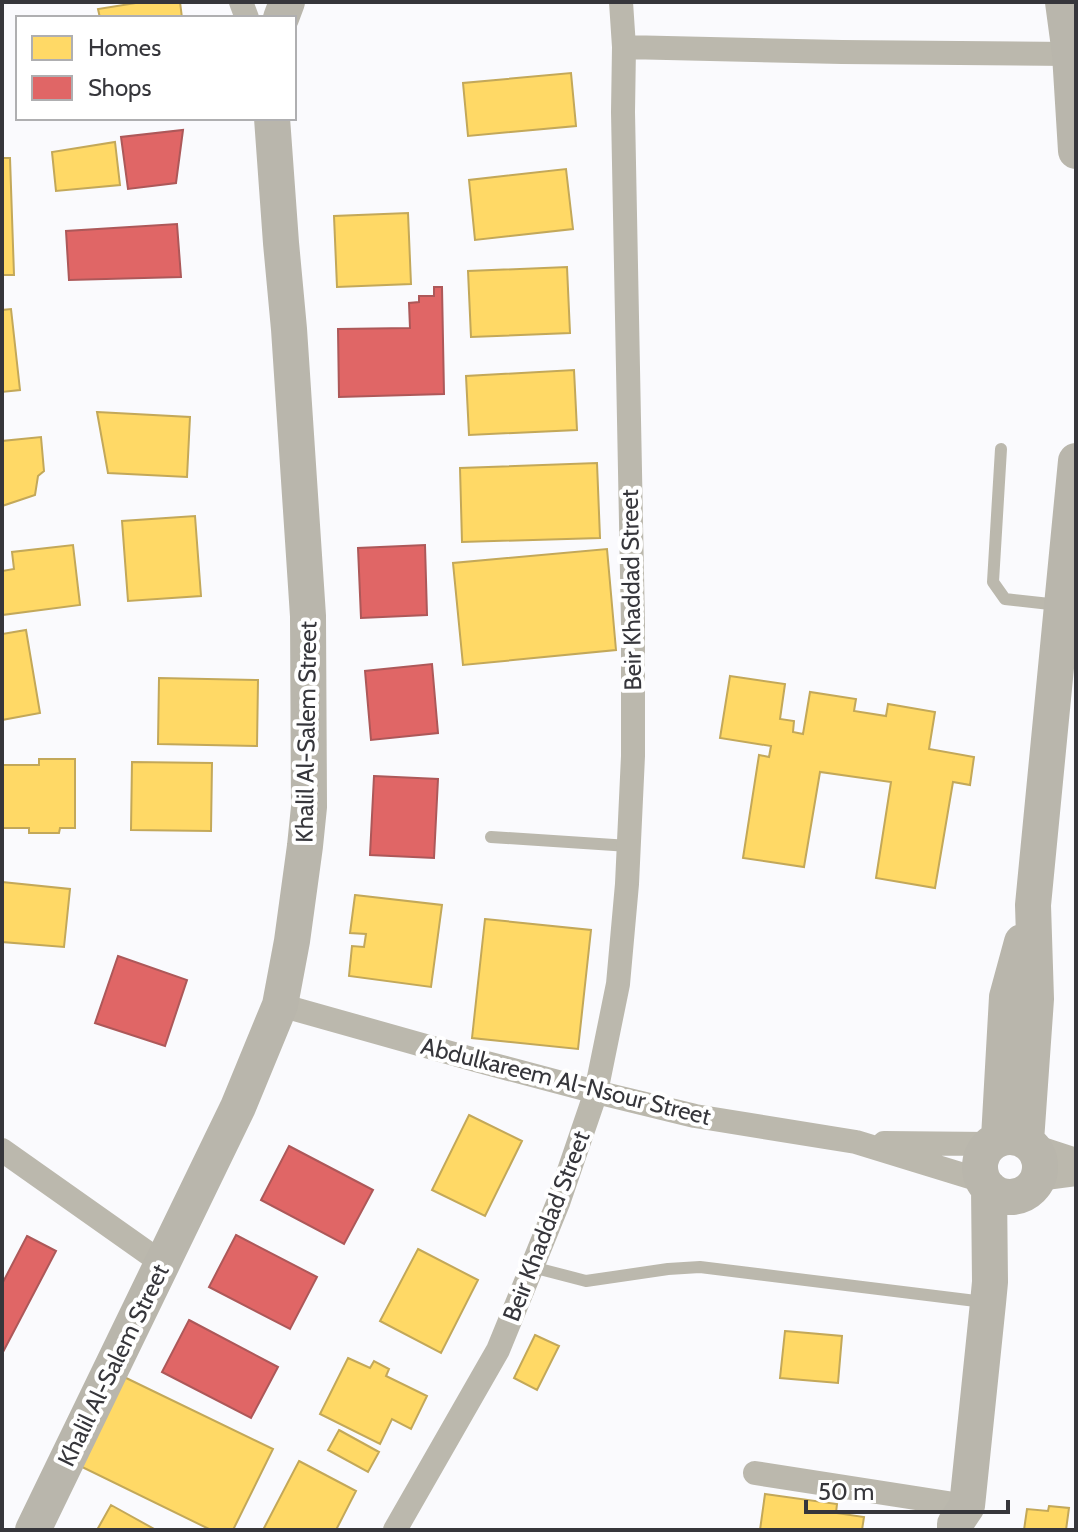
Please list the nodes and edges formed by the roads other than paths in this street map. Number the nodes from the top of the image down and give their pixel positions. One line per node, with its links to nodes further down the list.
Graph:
1 (621, 2): 3 (street, Beir Khaddad Street)
2 (1063, 2): 4 (street)
3 (624, 47): 4 (street); 12 (street, Beir Khaddad Street)
4 (1070, 54): 5 (street)
5 (1075, 95): 7 (street)
6 (272, 120): 13 (street, Khalil Al-Salem Street)
7 (1076, 151)
8 (1001, 449): 10 (lane)
9 (1076, 461): 10 (street)
10 (1062, 605): 17 (street)
11 (491, 837): 12 (lane)
12 (629, 846): 14 (street, Beir Khaddad Street)
13 (280, 1005): 14 (street, Abdulkareem Al-Nsour Street); 21 (street, Khalil Al-Salem Street)
14 (596, 1092): 15 (street, Abdulkareem Al-Nsour Street); 22 (street, Beir Khaddad Street)
15 (856, 1142): 17 (street, Abdulkareem Al-Nsour Street); 20 (street, Abdulkareem Al-Nsour Street)
16 (2, 1150): 21 (street)
17 (1019, 1157): 18 (street, Abdulkareem Al-Nsour Street); 19 (street, Abdulkareem Al-Nsour Street); 20 (street); 23 (street)
18 (1076, 1160)
19 (1076, 1174)
20 (986, 1185): 23 (street)
21 (162, 1263): 26 (street, Khalil Al-Salem Street)
22 (532, 1267): 23 (lane); 27 (street, Beir Khaddad Street)
23 (989, 1292): 25 (street)
24 (755, 1473): 25 (street)
25 (966, 1522)
26 (33, 1530)
27 (395, 1530)

